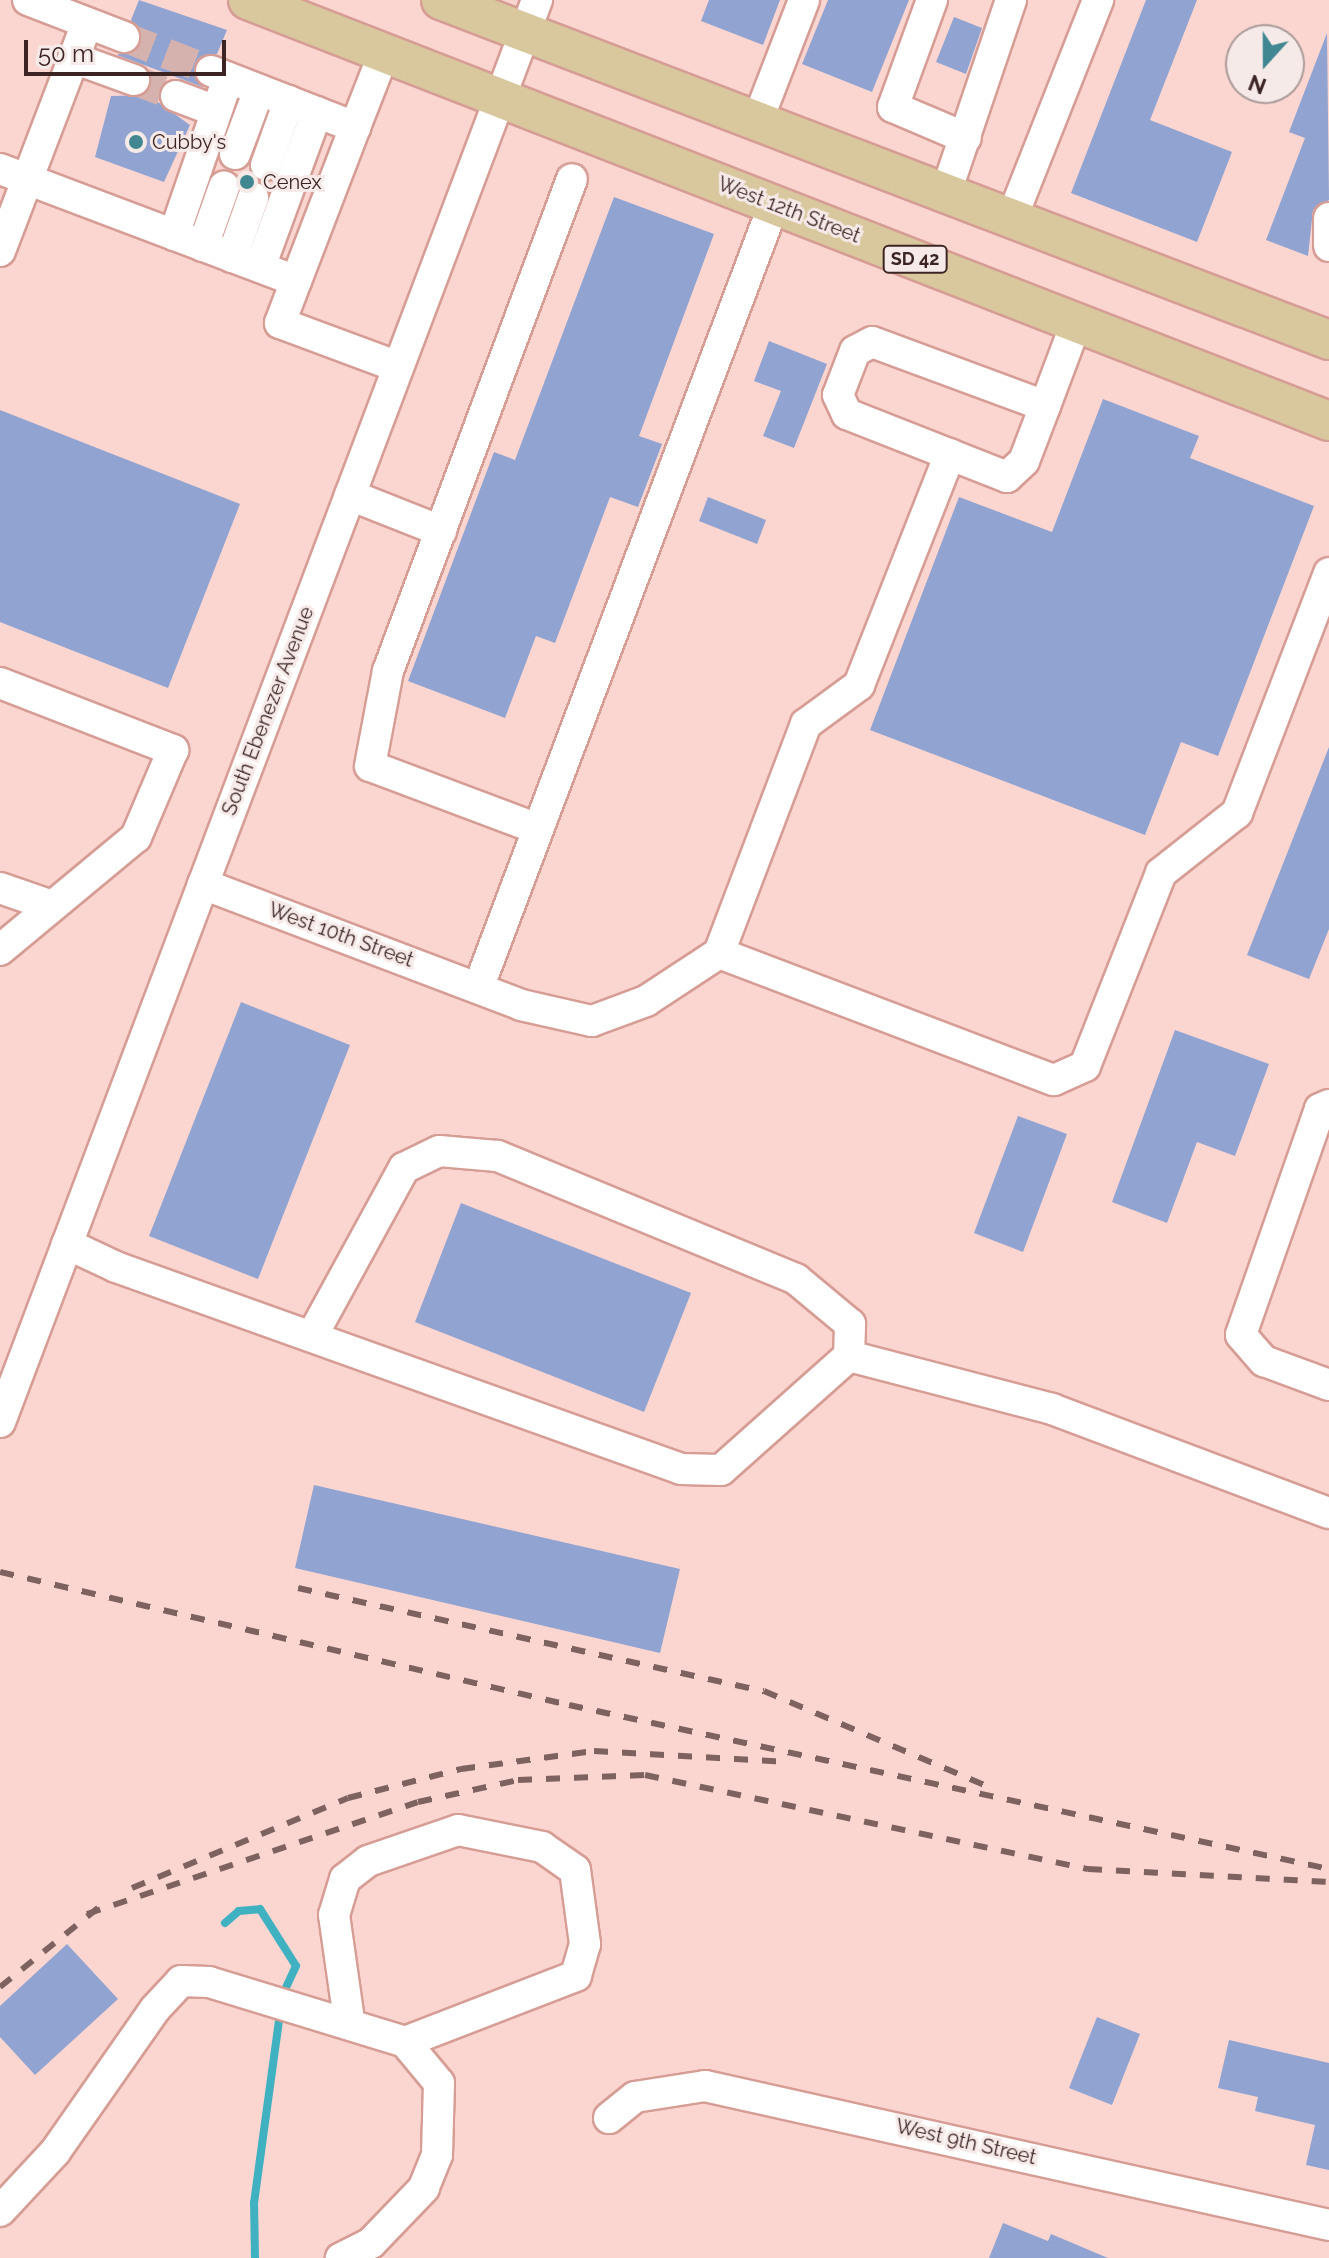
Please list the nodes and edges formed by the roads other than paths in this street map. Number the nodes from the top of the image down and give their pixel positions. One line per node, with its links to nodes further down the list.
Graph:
1 (28, 0): 9 (street)
2 (248, 0): 11 (main road, West 12th Street / SD 42)
3 (441, 0): 8 (main road)
4 (804, 0): 20 (street)
5 (932, 0): 22 (street)
6 (1011, 0): 22 (street)
7 (1098, 0): 32 (street)
8 (531, 16): 16 (street, South Ebenezer Avenue); 20 (main road)
9 (87, 23): 10 (street); 12 (street)
10 (124, 37)
11 (384, 53): 16 (main road, West 12th Street / SD 42); 21 (street)
12 (73, 58): 13 (street); 25 (street)
13 (134, 80)
14 (259, 90): 17 (street); 18 (street); 23 (street)
15 (176, 96): 18 (street)
16 (500, 98): 30 (main road, West 12th Street / SD 42); 41 (street, South Ebenezer Avenue)
17 (289, 101): 19 (street); 24 (street)
18 (216, 111): 33 (street)
19 (317, 112): 21 (street); 37 (street)
20 (757, 122): 28 (main road)
21 (355, 127): 38 (street)
22 (966, 138): 28 (street)
23 (235, 154)
24 (266, 165)
25 (14, 174): 33 (street); 36 (street)
26 (572, 179): 46 (street)
27 (224, 187): 34 (street)
28 (945, 195): 32 (main road)
29 (253, 198): 37 (street)
30 (774, 204): 39 (main road, West 12th Street / SD 42); 49 (street)
31 (1329, 218): 35 (street)
32 (1011, 220): 40 (main road)
33 (174, 235): 34 (street)
34 (203, 246): 37 (street)
35 (1329, 246)
36 (0, 251)
37 (246, 262): 38 (street)
38 (296, 281): 41 (street)
39 (1077, 321): 42 (street); 43 (main road, West 12th Street / SD 42)
40 (1329, 338)
41 (398, 367): 45 (street, South Ebenezer Avenue)
42 (1045, 406): 44 (street); 44 (street)
43 (1329, 421)
44 (950, 454): 54 (street)
45 (350, 495): 46 (street); 50 (street, South Ebenezer Avenue)
46 (441, 531): 49 (street)
47 (1329, 573): 54 (street)
48 (0, 683): 52 (street)
49 (538, 829): 55 (street)
50 (203, 884): 55 (street, West 10th Street); 57 (street, South Ebenezer Avenue)
51 (0, 888): 52 (street)
52 (52, 906): 53 (street)
53 (0, 950)
54 (719, 953): 55 (street, West 10th Street)
55 (479, 986)
56 (1329, 1105): 60 (street)
57 (67, 1244): 58 (street); 61 (street, South Ebenezer Avenue)
58 (313, 1334): 59 (street); 59 (street)
59 (849, 1356): 62 (street)
60 (1329, 1385)
61 (0, 1422)
62 (1329, 1513)
63 (349, 2020): 64 (street); 64 (street); 66 (street)
64 (405, 2042): 68 (street)
65 (609, 2118): 67 (street, West 9th Street)
66 (0, 2211)
67 (1329, 2225)
68 (341, 2258)

